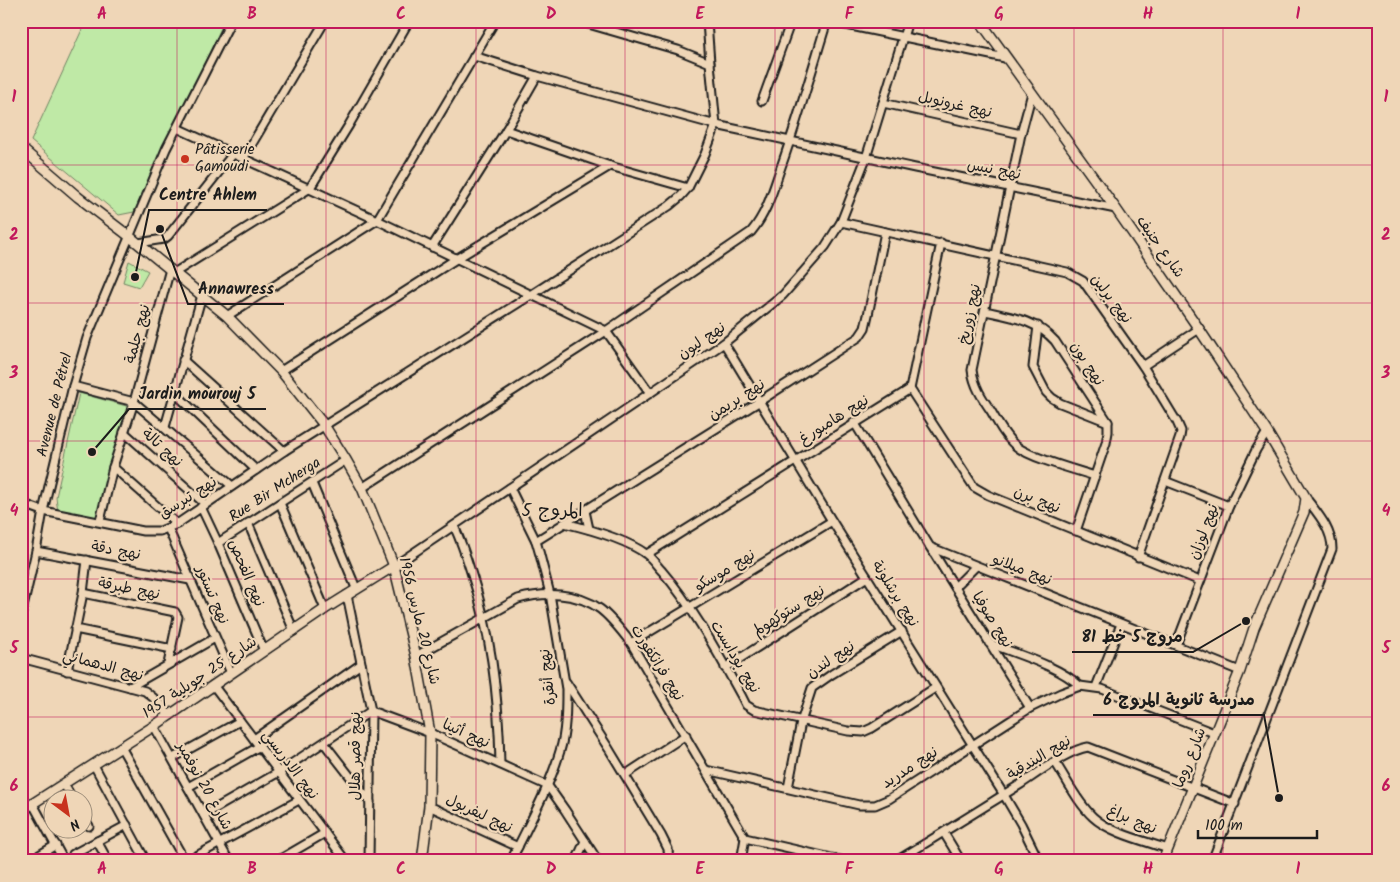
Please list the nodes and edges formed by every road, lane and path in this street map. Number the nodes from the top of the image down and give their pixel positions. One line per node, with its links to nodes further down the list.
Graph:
1 (231, 21): 19 (street, Avenue de Pétrel)
2 (325, 21): 26 (street)
3 (409, 21): 29 (street)
4 (495, 21): 11 (street)
5 (578, 21): 13 (street)
6 (707, 21): 13 (street)
7 (790, 21): 16 (street)
8 (908, 21): 10 (street, نهج ليون)
9 (980, 21): 12 (street, شارع جنيف)
10 (903, 38): 12 (street); 17 (street, نهج ليون); 22 (street)
11 (474, 56): 14 (street, نهج نيس); 32 (street)
12 (1006, 58): 15 (street, شارع جنيف)
13 (710, 63): 18 (street)
14 (537, 76): 18 (street, نهج نيس); 20 (street)
15 (1032, 93): 21 (street, نهج زوريخ); 31 (street, شارع جنيف)
16 (762, 101)
17 (883, 104): 21 (street, نهج غرونوبل); 25 (street, نهج ليون)
18 (716, 125): 22 (street, نهج نيس); 30 (street)
19 (177, 128): 24 (street); 35 (street, Avenue de Pétrel)
20 (506, 130): 27 (street); 38 (street)
21 (1021, 134): 28 (street, نهج زوريخ)
22 (790, 142): 25 (street, نهج نيس); 48 (street)
23 (21, 148): 35 (street, شارع 20 مارس 1956)
24 (233, 154): 26 (street); 36 (street)
25 (866, 158): 28 (street, نهج نيس); 33 (street, نهج ليون)
26 (244, 159): 29 (street)
27 (610, 166): 30 (street); 40 (street)
28 (1011, 187): 31 (street, نهج نيس); 39 (street, نهج زوريخ)
29 (310, 188): 32 (street); 41 (street)
30 (688, 188): 43 (street, نهج تبرسق)
31 (1116, 209): 47 (street, شارع جنيف)
32 (378, 220): 38 (street); 45 (street)
33 (841, 222): 34 (street, نهج برلين); 49 (street, نهج ليون)
34 (884, 232): 37 (street, نهج برلين); 58 (street, نهج بريمن)
35 (129, 236): 36 (street, شارع 20 مارس 1956); 53 (street, Avenue de Pétrel)
36 (138, 243): 41 (street, شارع 20 مارس 1956)
37 (941, 243): 39 (street, نهج برلين); 54 (street)
38 (432, 248): 40 (street)
39 (996, 256): 44 (street, نهج زوريخ); 51 (street, نهج برلين)
40 (456, 259): 43 (street); 52 (street)
41 (172, 271): 42 (street, شارع 20 مارس 1956); 57 (street, نهج جلمة)
42 (202, 295): 45 (street, شارع 20 مارس 1956); 50 (street)
43 (532, 295): 48 (street); 61 (street, نهج تبرسق)
44 (985, 310): 46 (street, نهج بون); 70 (street, نهج زوريخ)
45 (227, 316): 52 (street, شارع 20 مارس 1956)
46 (1038, 326): 60 (street, نهج بون); 60 (street)
47 (1200, 329): 51 (street); 64 (street, شارع جنيف)
48 (606, 331): 56 (street); 74 (street)
49 (724, 344): 56 (street, نهج ليون); 58 (street, نهج برشلونة)
50 (183, 360): 55 (street); 65 (street)
51 (1143, 366): 71 (street, نهج برلين)
52 (281, 370): 61 (street, شارع 20 مارس 1956)
53 (73, 386): 57 (street); 81 (street, Avenue de Pétrel)
54 (910, 389): 59 (street, نهج هامبورغ); 91 (street, نهج برن)
55 (174, 392): 62 (street); 69 (street)
56 (650, 393): 75 (street, نهج ليون)
57 (134, 402): 62 (street); 63 (street, نهج جلمة)
58 (760, 402): 67 (street, نهج برشلونة); 82 (street, نهج بريمن)
59 (854, 422): 67 (street, نهج هامبورغ); 94 (street)
60 (1108, 422): 70 (street)
61 (324, 425): 65 (street, نهج تبرسق); 66 (street, شارع 20 مارس 1956)
62 (165, 427): 73 (street)
63 (124, 432): 68 (street, نهج جلمة); 79 (street, نهج تالة)
64 (1267, 432): 76 (street, شارع جنيف); 80 (street, نهج لوزان)
65 (284, 451): 69 (street, نهج تبرسق)
66 (346, 460): 72 (street, Rue Bir Mcherga); 74 (street, شارع 20 مارس 1956)
67 (796, 460): 84 (street, نهج برشلونة); 96 (street, نهج هامبورغ)
68 (113, 467): 83 (street, نهج جلمة); 87 (street)
69 (256, 470): 73 (street, نهج تبرسق)
70 (1095, 476): 91 (street)
71 (1165, 480): 80 (street); 97 (street, نهج برلين)
72 (312, 483): 78 (street, Rue Bir Mcherga); 104 (street)
73 (232, 486): 79 (street, نهج تبرسق)
74 (362, 488): 99 (street, شارع 20 مارس 1956)
75 (510, 488): 88 (street, نهج ليون); 92 (street, نهج أنقرة)
76 (1306, 498): 128 (street, شارع روما); 168 (street)
77 (21, 503): 81 (street, نهج تبرسق)
78 (280, 503): 85 (street, Rue Bir Mcherga); 110 (street)
79 (203, 506): 87 (street, نهج تبرسق); 93 (street, نهج الفحص)
80 (1229, 506): 103 (street, نهج لوزان)
81 (43, 511): 83 (street, نهج تبرسق); 95 (street, Avenue de Pétrel)
82 (585, 511): 86 (street, نهج بريمن); 90 (street)
83 (100, 521): 89 (street, نهج تبرسق)
84 (832, 521): 101 (street, نهج برشلونة); 109 (street, نهج موسكو)
85 (248, 523): 93 (street, Rue Bir Mcherga); 115 (street)
86 (564, 523): 90 (street, نهج بودابست); 92 (street, نهج بريمن)
87 (177, 524): 89 (street, نهج تبرسق)
88 (454, 526): 99 (street, نهج ليون); 112 (street)
89 (168, 528): 102 (street, نهج تستور)
90 (589, 528): 96 (street, نهج بودابست)
91 (1076, 531): 97 (street, نهج برن)
92 (536, 541): 108 (street, نهج أنقرة)
93 (218, 543): 122 (street, نهج الفحص)
94 (930, 547): 100 (street, نهج ميلانو); 105 (street, نهج صوفيا)
95 (36, 551): 98 (street, نهج دقة); 111 (street, Avenue de Pétrel)
96 (647, 554): 109 (street, نهج بودابست)
97 (1138, 556): 103 (street, نهج برن)
98 (87, 560): 102 (street, نهج دقة); 106 (street)
99 (394, 566): 104 (street, شارع 25 جويلية 1957); 123 (street, شارع 20 مارس 1956)
100 (976, 566): 105 (street); 113 (street, نهج ميلانو)
101 (868, 577): 116 (street, نهج برشلونة); 127 (street, نهج ستوكهولم)
102 (190, 580): 117 (street, نهج تستور)
103 (1200, 580): 120 (street, نهج لوزان)
104 (356, 588): 107 (street, شارع 25 جويلية 1957)
105 (955, 588): 119 (street, نهج صوفيا)
106 (82, 593): 114 (street); 121 (street, نهج طبرقة)
107 (346, 594): 110 (street, شارع 25 جويلية 1957); 126 (street, نهج قصر هلال)
108 (550, 594): 112 (street, نهج فرانكفورت); 118 (street, نهج فرانكفورت); 131 (street, نهج أنقرة)
109 (690, 608): 118 (street, نهج موسكو); 127 (street, نهج بودابست)
110 (325, 609): 115 (street, شارع 25 جويلية 1957)
111 (21, 616)
112 (484, 616): 123 (street, نهج فرانكفورت); 153 (street)
113 (1121, 624): 120 (street, نهج ميلانو); 135 (street)
114 (75, 629): 121 (street); 129 (street)
115 (294, 631): 122 (street, شارع 25 جويلية 1957)
116 (902, 631): 136 (street, نهج برشلونة); 141 (street, نهج لندن)
117 (215, 638): 125 (street); 130 (street, نهج تستور)
118 (631, 643): 145 (street, نهج فرانكفورت)
119 (989, 643): 133 (street); 137 (street, نهج صوفيا)
120 (1176, 645): 128 (street, نهج ميلانو)
121 (172, 650): 125 (street)
122 (264, 651): 130 (street, شارع 25 جويلية 1957)
123 (416, 656): 143 (street, شارع 20 مارس 1956)
124 (21, 658): 129 (street, نهج الدهماني)
125 (168, 664): 134 (street)
126 (361, 664): 138 (street, نهج قصر هلال); 146 (street)
127 (726, 668): 141 (street, نهج بودابست)
128 (1240, 671): 144 (street, شارع روما)
129 (67, 672): 134 (street, نهج الدهماني)
130 (231, 673): 132 (street, شارع 25 جويلية 1957)
131 (564, 680): 157 (street); 159 (street, نهج أنقرة)
132 (213, 685): 139 (street, شارع 25 جويلية 1957); 140 (street, نهج الادريسي)
133 (1080, 686): 135 (street); 137 (street, نهج مدريد)
134 (130, 687): 139 (street, نهج الدهماني)
135 (1096, 687): 144 (street)
136 (936, 688): 141 (street, نهج بودابست); 148 (street, نهج برشلونة)
137 (1030, 708): 148 (street, نهج مدريد)
138 (371, 711): 143 (street, نهج أثينا); 147 (street); 166 (street, نهج قصر هلال)
139 (168, 716): 142 (street, شارع 25 جويلية 1957)
140 (240, 720): 146 (street, نهج الادريسي); 151 (street)
141 (801, 722): 162 (street, نهج لندن)
142 (154, 726): 150 (street, شارع 25 جويلية 1957); 151 (street, شارع 20 نوفمبر)
143 (430, 733): 153 (street, نهج أثينا); 169 (street, شارع 20 مارس 1956)
144 (1214, 733): 161 (street, شارع روما)
145 (686, 735): 155 (street, نهج فرانكفورت); 157 (street)
146 (254, 739): 149 (street, نهج الادريسي)
147 (324, 743): 156 (street); 166 (street)
148 (972, 745): 162 (street, نهج مدريد); 164 (street, نهج برشلونة)
149 (260, 746): 156 (street, نهج الادريسي); 160 (street)
150 (121, 747): 154 (street, شارع 25 جويلية 1957); 189 (street)
151 (173, 758): 160 (street, شارع 20 نوفمبر)
152 (1055, 762): 161 (street, نهج البندقية); 164 (street, نهج البندقية); 181 (street, نهج براغ)
153 (500, 764): 159 (street, نهج أثينا)
154 (94, 765): 158 (street, شارع 25 جويلية 1957); 172 (street)
155 (706, 770): 162 (street, نهج مدريد); 175 (street, نهج فرانكفورت)
156 (279, 772): 165 (street, نهج الادريسي); 171 (street)
157 (625, 775): 197 (street)
158 (64, 784): 163 (street); 167 (street, شارع 25 جويلية 1957)
159 (548, 786): 177 (street); 180 (street, نهج أنقرة)
160 (188, 787): 171 (street, شارع 20 نوفمبر)
161 (1193, 787): 168 (street, نهج البندقية); 181 (street, شارع روما)
162 (788, 788)
163 (67, 790)
164 (1004, 795): 174 (street, نهج البندقية); 202 (street, نهج برشلونة)
165 (299, 800): 173 (street, نهج الادريسي); 178 (street)
166 (370, 802): 192 (street, نهج قصر هلال)
167 (33, 804): 170 (street, شارع 25 جويلية 1957); 179 (street)
168 (1235, 804): 204 (street)
169 (429, 806): 180 (street, نهج ليفربول); 193 (street, شارع 20 مارس 1956)
170 (21, 811)
171 (204, 816): 178 (street, شارع 20 نوفمبر)
172 (127, 825): 176 (street); 188 (street)
173 (325, 833): 184 (street, نهج الادريسي); 191 (street)
174 (944, 833): 200 (street, نهج البندقية); 201 (street)
175 (745, 838): 183 (street); 198 (street)
176 (97, 841): 182 (street); 187 (street)
177 (586, 841): 195 (street); 196 (street)
178 (220, 843): 189 (street); 190 (street, شارع 20 نوفمبر)
179 (56, 845): 185 (street); 186 (street)
180 (518, 847): 194 (street, نهج أنقرة)
181 (1168, 849): 203 (street, شارع روما)
182 (73, 854)
183 (811, 858): 199 (street)
184 (344, 860)
185 (29, 861)
186 (64, 861)
187 (108, 861)
188 (146, 861)
189 (186, 861)
190 (229, 861)
191 (277, 861)
192 (369, 861)
193 (422, 861)
194 (511, 861)
195 (576, 861)
196 (598, 861)
197 (669, 861)
198 (741, 861)
199 (845, 861)
200 (896, 861)
201 (961, 861)
202 (1039, 861)
203 (1163, 861)
204 (1212, 861)

